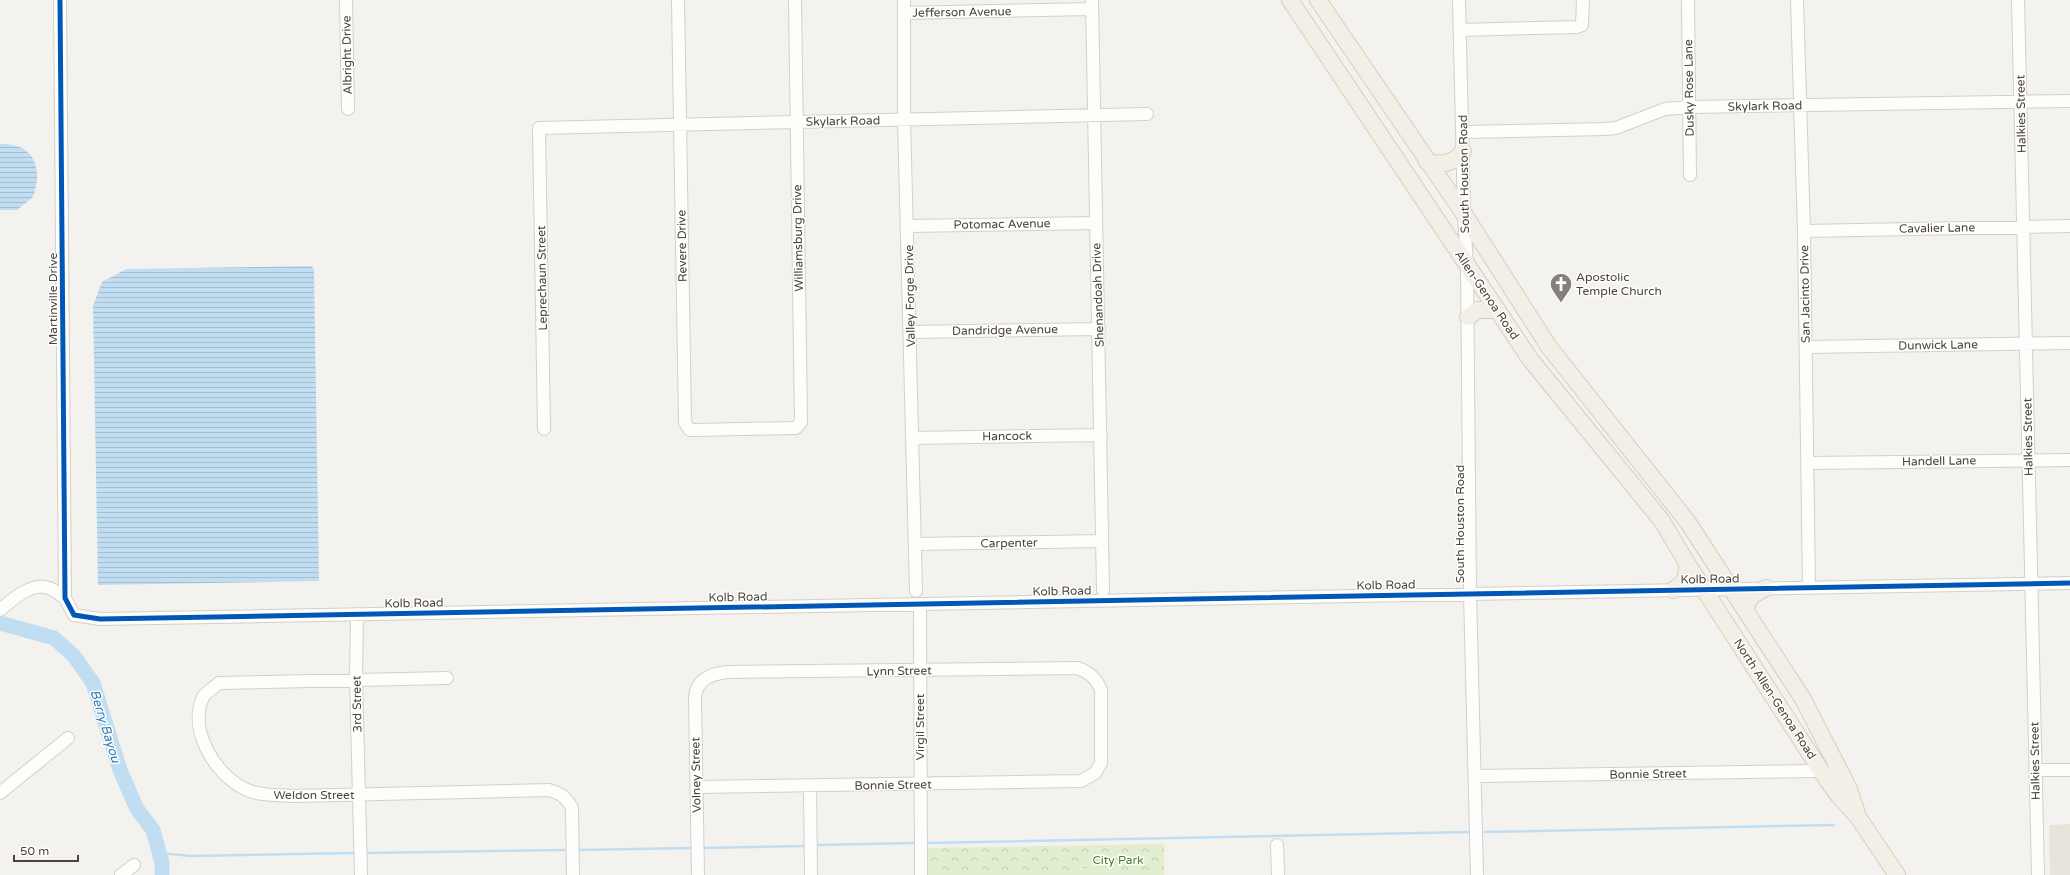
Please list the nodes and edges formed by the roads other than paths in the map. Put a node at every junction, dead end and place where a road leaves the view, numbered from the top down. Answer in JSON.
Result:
{"nodes":[{"id":1,"x":60,"y":0,"type":"edge"},
{"id":2,"x":346,"y":0,"type":"edge"},
{"id":3,"x":678,"y":0,"type":"edge"},
{"id":4,"x":795,"y":0,"type":"edge"},
{"id":5,"x":904,"y":0,"type":"edge"},
{"id":6,"x":1290,"y":0,"type":"edge"},
{"id":7,"x":1318,"y":0,"type":"edge"},
{"id":8,"x":1459,"y":0,"type":"edge"},
{"id":9,"x":1583,"y":0,"type":"edge"},
{"id":10,"x":1688,"y":0,"type":"edge"},
{"id":11,"x":1797,"y":0,"type":"edge"},
{"id":12,"x":2018,"y":0,"type":"edge"},
{"id":13,"x":1092,"y":5,"type":"edge"},
{"id":14,"x":904,"y":13,"type":"junction"},
{"id":15,"x":1460,"y":30,"type":"junction"},
{"id":16,"x":1384,"y":99,"type":"junction"},
{"id":17,"x":2070,"y":101,"type":"edge"},
{"id":18,"x":2020,"y":102,"type":"junction"},
{"id":19,"x":1800,"y":106,"type":"junction"},
{"id":20,"x":1689,"y":107,"type":"junction"},
{"id":21,"x":348,"y":109,"type":"dead end"},
{"id":22,"x":1364,"y":111,"type":"junction"},
{"id":23,"x":1147,"y":114,"type":"dead end"},
{"id":24,"x":1093,"y":115,"type":"junction"},
{"id":25,"x":904,"y":119,"type":"junction"},
{"id":26,"x":796,"y":122,"type":"junction"},
{"id":27,"x":679,"y":124,"type":"junction"},
{"id":28,"x":539,"y":128,"type":"joint"},
{"id":29,"x":1463,"y":132,"type":"junction"},
{"id":30,"x":1463,"y":151,"type":"junction"},
{"id":31,"x":1427,"y":162,"type":"junction"},
{"id":32,"x":1690,"y":175,"type":"dead end"},
{"id":33,"x":1416,"y":187,"type":"junction"},
{"id":34,"x":1464,"y":214,"type":"junction"},
{"id":35,"x":1096,"y":223,"type":"junction"},
{"id":36,"x":908,"y":226,"type":"junction"},
{"id":37,"x":2023,"y":226,"type":"junction"},
{"id":38,"x":2070,"y":226,"type":"edge"},
{"id":39,"x":1804,"y":231,"type":"junction"},
{"id":40,"x":1467,"y":266,"type":"junction"},
{"id":41,"x":1510,"y":288,"type":"junction"},
{"id":42,"x":1497,"y":310,"type":"junction"},
{"id":43,"x":1468,"y":317,"type":"junction"},
{"id":44,"x":1099,"y":329,"type":"junction"},
{"id":45,"x":910,"y":332,"type":"junction"},
{"id":46,"x":2070,"y":343,"type":"edge"},
{"id":47,"x":2026,"y":344,"type":"junction"},
{"id":48,"x":1549,"y":347,"type":"junction"},
{"id":49,"x":1806,"y":347,"type":"junction"},
{"id":50,"x":1530,"y":359,"type":"junction"},
{"id":51,"x":544,"y":429,"type":"dead end"},
{"id":52,"x":750,"y":429,"type":"joint"},
{"id":53,"x":1101,"y":435,"type":"junction"},
{"id":54,"x":913,"y":438,"type":"junction"},
{"id":55,"x":1636,"y":456,"type":"junction"},
{"id":56,"x":2029,"y":460,"type":"junction"},
{"id":57,"x":2070,"y":460,"type":"edge"},
{"id":58,"x":1808,"y":463,"type":"junction"},
{"id":59,"x":1620,"y":470,"type":"junction"},
{"id":60,"x":1102,"y":542,"type":"junction"},
{"id":61,"x":915,"y":544,"type":"junction"},
{"id":62,"x":1687,"y":563,"type":"junction"},
{"id":63,"x":1727,"y":583,"type":"junction"},
{"id":64,"x":2031,"y":583,"type":"junction"},
{"id":65,"x":2070,"y":583,"type":"edge"},
{"id":66,"x":1701,"y":584,"type":"junction"},
{"id":67,"x":1766,"y":588,"type":"junction"},
{"id":68,"x":1809,"y":588,"type":"junction"},
{"id":69,"x":1103,"y":590,"type":"dead end"},
{"id":70,"x":1673,"y":590,"type":"junction"},
{"id":71,"x":916,"y":591,"type":"dead end"},
{"id":72,"x":1470,"y":593,"type":"junction"},
{"id":73,"x":65,"y":598,"type":"junction"},
{"id":74,"x":920,"y":604,"type":"junction"},
{"id":75,"x":0,"y":610,"type":"edge"},
{"id":76,"x":1746,"y":611,"type":"junction"},
{"id":77,"x":357,"y":614,"type":"junction"},
{"id":78,"x":920,"y":670,"type":"junction"},
{"id":79,"x":448,"y":678,"type":"dead end"},
{"id":80,"x":705,"y":678,"type":"joint"},
{"id":81,"x":356,"y":679,"type":"junction"},
{"id":82,"x":68,"y":738,"type":"dead end"},
{"id":83,"x":2036,"y":770,"type":"junction"},
{"id":84,"x":2070,"y":770,"type":"edge"},
{"id":85,"x":1821,"y":771,"type":"junction"},
{"id":86,"x":1476,"y":776,"type":"junction"},
{"id":87,"x":1089,"y":777,"type":"joint"},
{"id":88,"x":920,"y":785,"type":"junction"},
{"id":89,"x":810,"y":786,"type":"junction"},
{"id":90,"x":696,"y":787,"type":"junction"},
{"id":91,"x":0,"y":793,"type":"edge"},
{"id":92,"x":358,"y":795,"type":"junction"},
{"id":93,"x":1858,"y":817,"type":"junction"},
{"id":94,"x":1277,"y":845,"type":"dead end"},
{"id":95,"x":134,"y":865,"type":"dead end"},
{"id":96,"x":121,"y":875,"type":"edge"},
{"id":97,"x":361,"y":875,"type":"edge"},
{"id":98,"x":573,"y":875,"type":"edge"},
{"id":99,"x":698,"y":875,"type":"edge"},
{"id":100,"x":812,"y":875,"type":"edge"},
{"id":101,"x":921,"y":875,"type":"edge"},
{"id":102,"x":1278,"y":875,"type":"edge"},
{"id":103,"x":1477,"y":875,"type":"edge"},
{"id":104,"x":1897,"y":875,"type":"edge"},
{"id":105,"x":2038,"y":875,"type":"edge"}],
"edges":[{"from":1,"to":73,"type":"street","name":"Martinville Drive"},
{"from":2,"to":21,"type":"street","name":"Albright Drive"},
{"from":3,"to":27,"type":"street","name":"Revere Drive"},
{"from":4,"to":26,"type":"street","name":"Williamsburg Drive"},
{"from":5,"to":14,"type":"street","name":"Valley Forge Drive"},
{"from":6,"to":22,"type":"main road","name":"Allen-Genoa Road"},
{"from":7,"to":16,"type":"main road","name":"Allen-Genoa Road"},
{"from":8,"to":15,"type":"street","name":"South Houston Road"},
{"from":9,"to":15,"type":"street"},
{"from":10,"to":20,"type":"street","name":"Dusky Rose Lane"},
{"from":11,"to":19,"type":"street","name":"San Jacinto Drive"},
{"from":12,"to":18,"type":"street","name":"Halkies Street"},
{"from":13,"to":14,"type":"street","name":"Jefferson Avenue"},
{"from":13,"to":24,"type":"street","name":"Shenandoah Drive"},
{"from":14,"to":25,"type":"street","name":"Valley Forge Drive"},
{"from":15,"to":29,"type":"street","name":"South Houston Road"},
{"from":16,"to":22,"type":"main road"},
{"from":16,"to":31,"type":"main road","name":"Allen-Genoa Road"},
{"from":17,"to":18,"type":"street","name":"Skylark Road"},
{"from":18,"to":19,"type":"street","name":"Skylark Road"},
{"from":18,"to":37,"type":"street","name":"Halkies Street"},
{"from":19,"to":20,"type":"street","name":"Skylark Road"},
{"from":19,"to":39,"type":"street","name":"San Jacinto Drive"},
{"from":20,"to":29,"type":"street","name":"Skylark Road"},
{"from":20,"to":32,"type":"street","name":"Dusky Rose Lane"},
{"from":22,"to":33,"type":"main road","name":"Allen-Genoa Road"},
{"from":23,"to":24,"type":"street","name":"Skylark Road"},
{"from":24,"to":25,"type":"street","name":"Skylark Road"},
{"from":24,"to":35,"type":"street","name":"Shenandoah Drive"},
{"from":25,"to":26,"type":"street","name":"Skylark Road"},
{"from":25,"to":36,"type":"street","name":"Valley Forge Drive"},
{"from":26,"to":27,"type":"street","name":"Skylark Road"},
{"from":26,"to":52,"type":"street","name":"Williamsburg Drive"},
{"from":27,"to":28,"type":"street","name":"Skylark Road"},
{"from":27,"to":52,"type":"street","name":"Revere Drive"},
{"from":28,"to":51,"type":"street","name":"Leprechaun Street"},
{"from":29,"to":30,"type":"street","name":"South Houston Road"},
{"from":30,"to":31,"type":"main road"},
{"from":30,"to":34,"type":"street","name":"South Houston Road"},
{"from":31,"to":34,"type":"main road","name":"Allen-Genoa Road"},
{"from":33,"to":34,"type":"main road"},
{"from":33,"to":40,"type":"main road","name":"Allen-Genoa Road"},
{"from":34,"to":40,"type":"street","name":"South Houston Road"},
{"from":34,"to":41,"type":"main road","name":"Allen-Genoa Road"},
{"from":35,"to":36,"type":"street","name":"Potomac Avenue"},
{"from":35,"to":44,"type":"street","name":"Shenandoah Drive"},
{"from":36,"to":45,"type":"street","name":"Valley Forge Drive"},
{"from":37,"to":38,"type":"street","name":"Cavalier Lane"},
{"from":37,"to":39,"type":"street","name":"Cavalier Lane"},
{"from":37,"to":47,"type":"street","name":"Halkies Street"},
{"from":39,"to":49,"type":"street","name":"San Jacinto Drive"},
{"from":40,"to":41,"type":"main road"},
{"from":40,"to":42,"type":"main road","name":"Allen-Genoa Road"},
{"from":40,"to":43,"type":"street","name":"South Houston Road"},
{"from":41,"to":48,"type":"main road","name":"Allen-Genoa Road"},
{"from":42,"to":43,"type":"main road"},
{"from":42,"to":50,"type":"main road","name":"Allen-Genoa Road"},
{"from":43,"to":72,"type":"street","name":"South Houston Road"},
{"from":44,"to":45,"type":"street","name":"Dandridge Avenue"},
{"from":44,"to":53,"type":"street","name":"Shenandoah Drive"},
{"from":45,"to":54,"type":"street","name":"Valley Forge Drive"},
{"from":46,"to":47,"type":"street","name":"Dunwick Lane"},
{"from":47,"to":49,"type":"street","name":"Dunwick Lane"},
{"from":47,"to":56,"type":"street","name":"Halkies Street"},
{"from":48,"to":50,"type":"main road"},
{"from":48,"to":55,"type":"main road","name":"Allen-Genoa Road"},
{"from":49,"to":58,"type":"street","name":"San Jacinto Drive"},
{"from":50,"to":59,"type":"main road","name":"Allen-Genoa Road"},
{"from":53,"to":54,"type":"street","name":"Hancock"},
{"from":53,"to":60,"type":"street","name":"Shenandoah Drive"},
{"from":54,"to":61,"type":"street","name":"Valley Forge Drive"},
{"from":55,"to":59,"type":"main road"},
{"from":55,"to":63,"type":"main road","name":"Allen-Genoa Road"},
{"from":56,"to":57,"type":"street","name":"Handell Lane"},
{"from":56,"to":58,"type":"street","name":"Handell Lane"},
{"from":56,"to":64,"type":"street","name":"Halkies Street"},
{"from":58,"to":68,"type":"street","name":"San Jacinto Drive"},
{"from":59,"to":62,"type":"main road","name":"Allen-Genoa Road"},
{"from":60,"to":61,"type":"street","name":"Carpenter"},
{"from":60,"to":69,"type":"street","name":"Shenandoah Drive"},
{"from":61,"to":71,"type":"street","name":"Valley Forge Drive"},
{"from":62,"to":66,"type":"main road","name":"Allen-Genoa Road"},
{"from":62,"to":70,"type":"main road"},
{"from":63,"to":66,"type":"street","name":"Kolb Road"},
{"from":63,"to":67,"type":"street","name":"Kolb Road"},
{"from":63,"to":76,"type":"main road","name":"North Allen-Genoa Road"},
{"from":64,"to":65,"type":"street","name":"Kolb Road"},
{"from":64,"to":68,"type":"street","name":"Kolb Road"},
{"from":64,"to":83,"type":"street","name":"Halkies Street"},
{"from":66,"to":70,"type":"street","name":"Kolb Road"},
{"from":66,"to":85,"type":"main road","name":"North Allen-Genoa Road"},
{"from":67,"to":68,"type":"street","name":"Kolb Road"},
{"from":67,"to":76,"type":"main road"},
{"from":70,"to":72,"type":"street","name":"Kolb Road"},
{"from":72,"to":74,"type":"street","name":"Kolb Road"},
{"from":72,"to":86,"type":"street","name":"South Houston Road"},
{"from":73,"to":75,"type":"street"},
{"from":73,"to":77,"type":"street","name":"Kolb Road"},
{"from":74,"to":77,"type":"street","name":"Kolb Road"},
{"from":74,"to":78,"type":"street","name":"Virgil Street"},
{"from":76,"to":93,"type":"main road","name":"North Allen-Genoa Road"},
{"from":77,"to":81,"type":"street","name":"3rd Street"},
{"from":78,"to":80,"type":"street","name":"Lynn Street"},
{"from":78,"to":87,"type":"street","name":"Lynn Street"},
{"from":78,"to":88,"type":"street","name":"Virgil Street"},
{"from":79,"to":81,"type":"street","name":"Weldon Street"},
{"from":80,"to":90,"type":"street","name":"Volney Street"},
{"from":81,"to":92,"type":"street","name":"3rd Street"},
{"from":81,"to":92,"type":"street","name":"Weldon Street"},
{"from":82,"to":91,"type":"street"},
{"from":83,"to":84,"type":"street"},
{"from":83,"to":105,"type":"street","name":"Halkies Street"},
{"from":85,"to":86,"type":"street","name":"Bonnie Street"},
{"from":85,"to":93,"type":"main road","name":"North Allen-Genoa Road"},
{"from":86,"to":103,"type":"street","name":"South Houston Road"},
{"from":87,"to":88,"type":"street","name":"Bonnie Street"},
{"from":88,"to":89,"type":"street","name":"Bonnie Street"},
{"from":88,"to":101,"type":"street","name":"Virgil Street"},
{"from":89,"to":90,"type":"street","name":"Bonnie Street"},
{"from":89,"to":100,"type":"street"},
{"from":90,"to":99,"type":"street","name":"Volney Street"},
{"from":92,"to":97,"type":"street","name":"3rd Street"},
{"from":92,"to":98,"type":"street","name":"Weldon Street"},
{"from":93,"to":104,"type":"main road","name":"North Allen-Genoa Road"},
{"from":94,"to":102,"type":"street"},
{"from":95,"to":96,"type":"street"}]}
